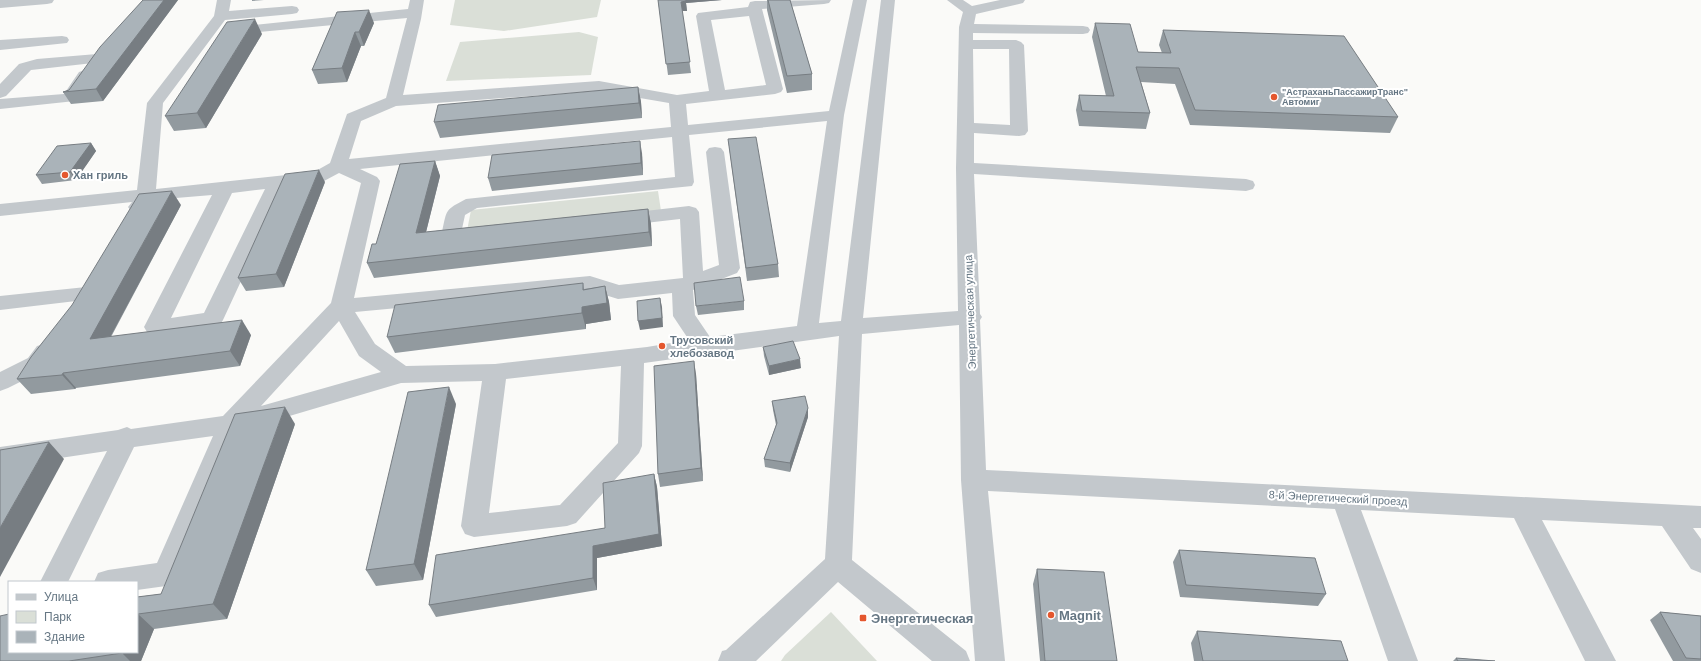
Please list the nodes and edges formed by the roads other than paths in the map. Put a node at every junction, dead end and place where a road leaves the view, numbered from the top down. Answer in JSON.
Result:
{"nodes":[{"id":1,"x":47,"y":0,"type":"edge"},
{"id":2,"x":824,"y":0,"type":"edge"},
{"id":3,"x":860,"y":0,"type":"edge"},
{"id":4,"x":888,"y":0,"type":"edge"},
{"id":5,"x":1018,"y":0,"type":"edge"},
{"id":6,"x":0,"y":4,"type":"edge"},
{"id":7,"x":416,"y":4,"type":"edge"},
{"id":8,"x":354,"y":5,"type":"dead end"},
{"id":9,"x":751,"y":6,"type":"edge"},
{"id":10,"x":222,"y":8,"type":"edge"},
{"id":11,"x":307,"y":9,"type":"dead end"},
{"id":12,"x":964,"y":21,"type":"edge"},
{"id":13,"x":1083,"y":30,"type":"dead end"},
{"id":14,"x":208,"y":33,"type":"junction"},
{"id":15,"x":62,"y":40,"type":"dead end"},
{"id":16,"x":0,"y":46,"type":"edge"},
{"id":17,"x":0,"y":93,"type":"edge"},
{"id":18,"x":718,"y":94,"type":"junction"},
{"id":19,"x":677,"y":100,"type":"junction"},
{"id":20,"x":393,"y":101,"type":"junction"},
{"id":21,"x":0,"y":104,"type":"edge"},
{"id":22,"x":836,"y":115,"type":"junction"},
{"id":23,"x":965,"y":127,"type":"junction"},
{"id":24,"x":680,"y":131,"type":"junction"},
{"id":25,"x":715,"y":152,"type":"dead end"},
{"id":26,"x":338,"y":166,"type":"junction"},
{"id":27,"x":965,"y":168,"type":"junction"},
{"id":28,"x":278,"y":182,"type":"junction"},
{"id":29,"x":685,"y":182,"type":"junction"},
{"id":30,"x":1246,"y":184,"type":"dead end"},
{"id":31,"x":225,"y":188,"type":"junction"},
{"id":32,"x":146,"y":195,"type":"junction"},
{"id":33,"x":0,"y":210,"type":"edge"},
{"id":34,"x":688,"y":212,"type":"junction"},
{"id":35,"x":130,"y":221,"type":"edge"},
{"id":36,"x":604,"y":221,"type":"edge"},
{"id":37,"x":496,"y":233,"type":"edge"},
{"id":38,"x":688,"y":284,"type":"junction"},
{"id":39,"x":0,"y":303,"type":"edge"},
{"id":40,"x":341,"y":306,"type":"junction"},
{"id":41,"x":74,"y":314,"type":"edge"},
{"id":42,"x":971,"y":317,"type":"junction"},
{"id":43,"x":850,"y":327,"type":"junction"},
{"id":44,"x":807,"y":332,"type":"junction"},
{"id":45,"x":55,"y":339,"type":"edge"},
{"id":46,"x":704,"y":346,"type":"junction"},
{"id":47,"x":633,"y":357,"type":"junction"},
{"id":48,"x":495,"y":372,"type":"junction"},
{"id":49,"x":401,"y":375,"type":"junction"},
{"id":50,"x":0,"y":382,"type":"edge"},
{"id":51,"x":230,"y":424,"type":"junction"},
{"id":52,"x":127,"y":437,"type":"junction"},
{"id":53,"x":0,"y":457,"type":"edge"},
{"id":54,"x":974,"y":480,"type":"junction"},
{"id":55,"x":1344,"y":499,"type":"junction"},
{"id":56,"x":1522,"y":508,"type":"junction"},
{"id":57,"x":1670,"y":516,"type":"junction"},
{"id":58,"x":1701,"y":517,"type":"edge"},
{"id":59,"x":1701,"y":561,"type":"edge"},
{"id":60,"x":838,"y":564,"type":"junction"},
{"id":61,"x":55,"y":581,"type":"edge"},
{"id":62,"x":115,"y":581,"type":"edge"},
{"id":63,"x":735,"y":661,"type":"edge"},
{"id":64,"x":955,"y":661,"type":"edge"},
{"id":65,"x":990,"y":661,"type":"edge"},
{"id":66,"x":1403,"y":661,"type":"edge"},
{"id":67,"x":1601,"y":661,"type":"edge"}],
"edges":[{"from":1,"to":6,"type":"street"},
{"from":2,"to":9,"type":"street"},
{"from":3,"to":22,"type":"street"},
{"from":4,"to":43,"type":"street"},
{"from":5,"to":12,"type":"street"},
{"from":7,"to":8,"type":"street"},
{"from":7,"to":14,"type":"street"},
{"from":7,"to":20,"type":"street"},
{"from":9,"to":18,"type":"street"},
{"from":9,"to":18,"type":"street"},
{"from":10,"to":11,"type":"street"},
{"from":10,"to":14,"type":"street"},
{"from":12,"to":13,"type":"street"},
{"from":12,"to":23,"type":"street","name":"Энергетическая улица"},
{"from":12,"to":23,"type":"street"},
{"from":14,"to":32,"type":"street"},
{"from":15,"to":16,"type":"street"},
{"from":17,"to":21,"type":"street"},
{"from":18,"to":19,"type":"street"},
{"from":19,"to":20,"type":"street"},
{"from":19,"to":24,"type":"street"},
{"from":20,"to":26,"type":"street"},
{"from":22,"to":24,"type":"street"},
{"from":22,"to":44,"type":"street"},
{"from":23,"to":27,"type":"street","name":"Энергетическая улица"},
{"from":24,"to":26,"type":"street"},
{"from":24,"to":29,"type":"street"},
{"from":25,"to":38,"type":"street"},
{"from":26,"to":28,"type":"street"},
{"from":26,"to":40,"type":"street"},
{"from":27,"to":30,"type":"street"},
{"from":27,"to":42,"type":"street","name":"Энергетическая улица"},
{"from":28,"to":31,"type":"street"},
{"from":28,"to":31,"type":"street"},
{"from":29,"to":34,"type":"street"},
{"from":29,"to":37,"type":"street"},
{"from":31,"to":32,"type":"street"},
{"from":32,"to":33,"type":"street"},
{"from":32,"to":35,"type":"street"},
{"from":34,"to":36,"type":"street"},
{"from":34,"to":38,"type":"street"},
{"from":38,"to":40,"type":"street"},
{"from":38,"to":46,"type":"street"},
{"from":39,"to":41,"type":"street"},
{"from":40,"to":49,"type":"street"},
{"from":40,"to":51,"type":"street"},
{"from":42,"to":43,"type":"street"},
{"from":42,"to":54,"type":"street","name":"Энергетическая улица"},
{"from":43,"to":44,"type":"street"},
{"from":43,"to":60,"type":"street"},
{"from":44,"to":46,"type":"street"},
{"from":45,"to":50,"type":"street"},
{"from":46,"to":47,"type":"street"},
{"from":47,"to":48,"type":"street"},
{"from":47,"to":48,"type":"street"},
{"from":48,"to":49,"type":"street"},
{"from":49,"to":51,"type":"street"},
{"from":51,"to":52,"type":"street"},
{"from":51,"to":62,"type":"street"},
{"from":52,"to":53,"type":"street"},
{"from":52,"to":61,"type":"street"},
{"from":54,"to":55,"type":"street","name":"8-й Энергетический проезд"},
{"from":54,"to":65,"type":"street","name":"Энергетическая улица"},
{"from":55,"to":56,"type":"street","name":"8-й Энергетический проезд"},
{"from":55,"to":66,"type":"street"},
{"from":56,"to":57,"type":"street","name":"8-й Энергетический проезд"},
{"from":56,"to":67,"type":"street"},
{"from":57,"to":58,"type":"street","name":"8-й Энергетический проезд"},
{"from":57,"to":59,"type":"street"},
{"from":60,"to":63,"type":"street"},
{"from":60,"to":64,"type":"street"}]}
